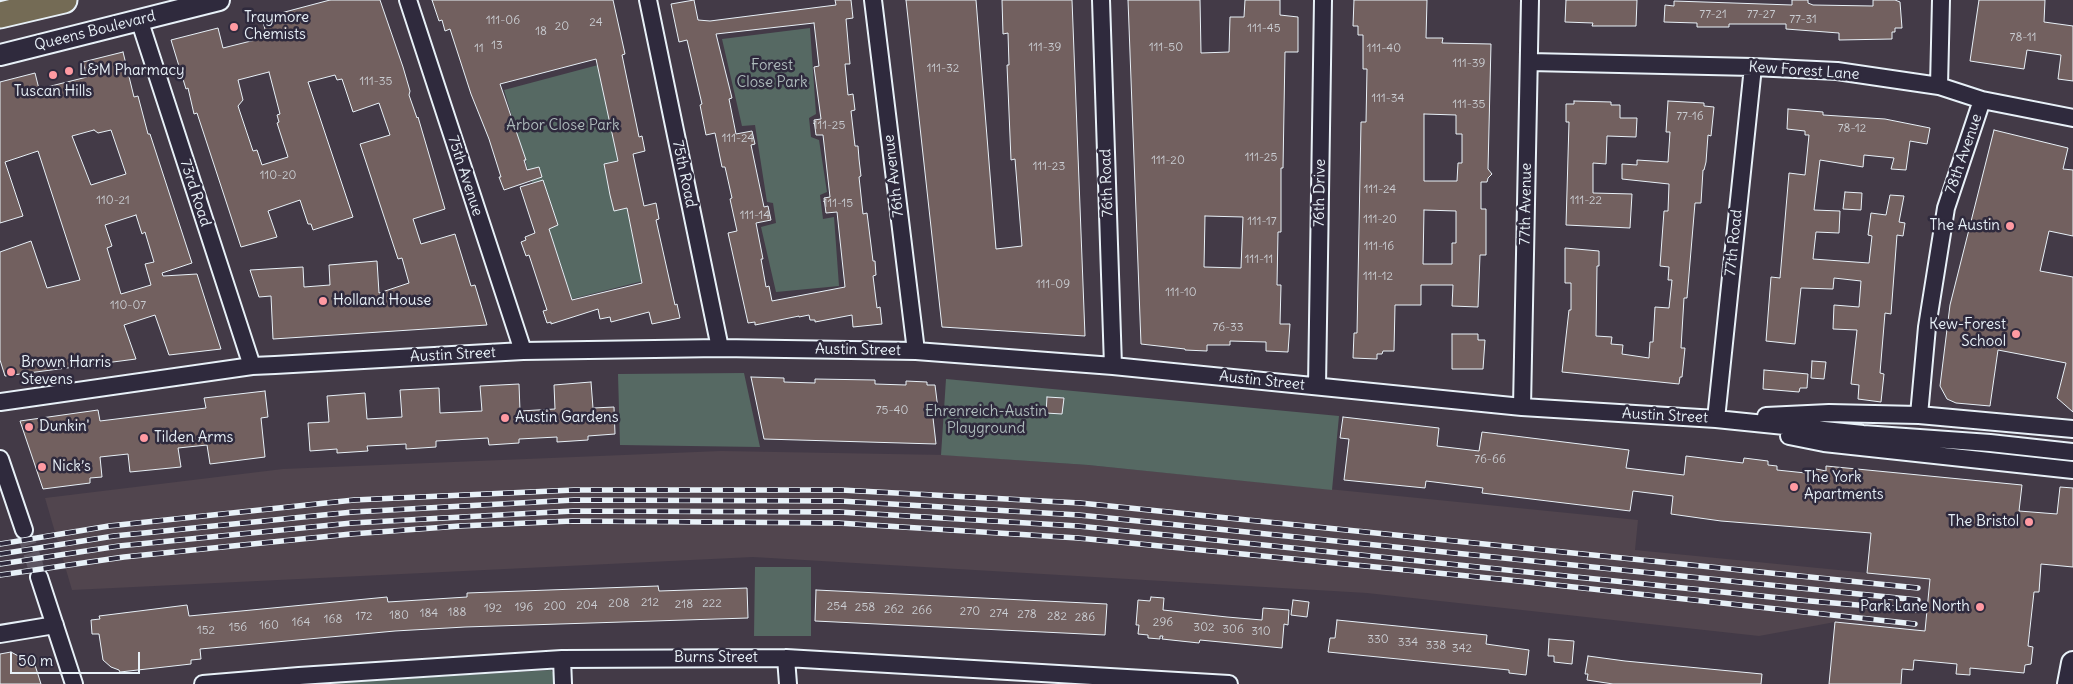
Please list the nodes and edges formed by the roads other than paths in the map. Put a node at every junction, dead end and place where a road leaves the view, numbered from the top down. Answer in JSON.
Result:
{"nodes":[{"id":1,"x":64,"y":0,"type":"edge"},
{"id":2,"x":219,"y":0,"type":"edge"},
{"id":3,"x":408,"y":0,"type":"edge"},
{"id":4,"x":648,"y":0,"type":"edge"},
{"id":5,"x":873,"y":0,"type":"edge"},
{"id":6,"x":1100,"y":0,"type":"edge"},
{"id":7,"x":1323,"y":0,"type":"edge"},
{"id":8,"x":1530,"y":0,"type":"edge"},
{"id":9,"x":1941,"y":0,"type":"edge"},
{"id":10,"x":0,"y":15,"type":"edge"},
{"id":11,"x":139,"y":20,"type":"junction"},
{"id":12,"x":0,"y":55,"type":"edge"},
{"id":13,"x":1530,"y":62,"type":"junction"},
{"id":14,"x":1752,"y":67,"type":"junction"},
{"id":15,"x":1939,"y":86,"type":"junction"},
{"id":16,"x":1982,"y":100,"type":"junction"},
{"id":17,"x":2073,"y":118,"type":"edge"},
{"id":18,"x":720,"y":348,"type":"junction"},
{"id":19,"x":522,"y":351,"type":"junction"},
{"id":20,"x":916,"y":351,"type":"junction"},
{"id":21,"x":252,"y":366,"type":"junction"},
{"id":22,"x":1113,"y":366,"type":"junction"},
{"id":23,"x":1317,"y":386,"type":"junction"},
{"id":24,"x":0,"y":402,"type":"edge"},
{"id":25,"x":1522,"y":407,"type":"junction"},
{"id":26,"x":1919,"y":415,"type":"junction"},
{"id":27,"x":1716,"y":419,"type":"junction"},
{"id":28,"x":2073,"y":429,"type":"edge"},
{"id":29,"x":2072,"y":452,"type":"dead end"},
{"id":30,"x":0,"y":458,"type":"edge"},
{"id":31,"x":2073,"y":470,"type":"edge"},
{"id":32,"x":24,"y":530,"type":"tunnel mouth"},
{"id":33,"x":39,"y":578,"type":"tunnel mouth"},
{"id":34,"x":55,"y":625,"type":"junction"},
{"id":35,"x":0,"y":634,"type":"edge"},
{"id":36,"x":786,"y":658,"type":"junction"},
{"id":37,"x":562,"y":659,"type":"junction"},
{"id":38,"x":2073,"y":663,"type":"edge"},
{"id":39,"x":299,"y":680,"type":"edge"},
{"id":40,"x":1208,"y":683,"type":"edge"},
{"id":41,"x":74,"y":684,"type":"edge"},
{"id":42,"x":203,"y":684,"type":"edge"},
{"id":43,"x":563,"y":684,"type":"edge"},
{"id":44,"x":788,"y":684,"type":"edge"},
{"id":45,"x":1229,"y":684,"type":"edge"},
{"id":46,"x":2069,"y":684,"type":"edge"}],
"edges":[{"from":1,"to":10,"type":"main road"},
{"from":2,"to":11,"type":"street","name":"Queens Boulevard"},
{"from":3,"to":19,"type":"street","name":"75th Avenue"},
{"from":4,"to":18,"type":"street","name":"75th Road"},
{"from":5,"to":20,"type":"street","name":"76th Avenue"},
{"from":6,"to":22,"type":"street","name":"76th Road"},
{"from":7,"to":23,"type":"street","name":"76th Drive"},
{"from":8,"to":13,"type":"street","name":"77th Avenue"},
{"from":9,"to":15,"type":"street"},
{"from":11,"to":12,"type":"street","name":"Queens Boulevard"},
{"from":11,"to":21,"type":"street","name":"73rd Road"},
{"from":13,"to":14,"type":"street","name":"Kew Forest Lane"},
{"from":13,"to":25,"type":"street","name":"77th Avenue"},
{"from":14,"to":15,"type":"street","name":"Kew Forest Lane"},
{"from":14,"to":27,"type":"street","name":"77th Road"},
{"from":15,"to":16,"type":"street","name":"Kew Forest Lane"},
{"from":16,"to":17,"type":"street","name":"Kew Forest Lane"},
{"from":16,"to":26,"type":"street","name":"78th Avenue"},
{"from":18,"to":19,"type":"street","name":"Austin Street"},
{"from":18,"to":20,"type":"street","name":"Austin Street"},
{"from":19,"to":21,"type":"street","name":"Austin Street"},
{"from":20,"to":22,"type":"street","name":"Austin Street"},
{"from":21,"to":24,"type":"street","name":"Austin Street"},
{"from":22,"to":23,"type":"street","name":"Austin Street"},
{"from":23,"to":25,"type":"street","name":"Austin Street"},
{"from":25,"to":27,"type":"street","name":"Austin Street"},
{"from":26,"to":27,"type":"street","name":"Austin Street"},
{"from":26,"to":28,"type":"street","name":"Austin Street"},
{"from":27,"to":29,"type":"street","name":"Austin Street"},
{"from":27,"to":31,"type":"street","name":"Austin Street"},
{"from":30,"to":32,"type":"street"},
{"from":33,"to":34,"type":"street"},
{"from":34,"to":35,"type":"street"},
{"from":34,"to":41,"type":"street"},
{"from":36,"to":37,"type":"street","name":"Burns Street"},
{"from":36,"to":40,"type":"street","name":"Burns Street"},
{"from":36,"to":44,"type":"street"},
{"from":37,"to":39,"type":"street","name":"Burns Street"},
{"from":37,"to":43,"type":"street"},
{"from":38,"to":46,"type":"main road"},
{"from":39,"to":42,"type":"street","name":"Burns Street"},
{"from":40,"to":45,"type":"street","name":"Burns Street"}]}
